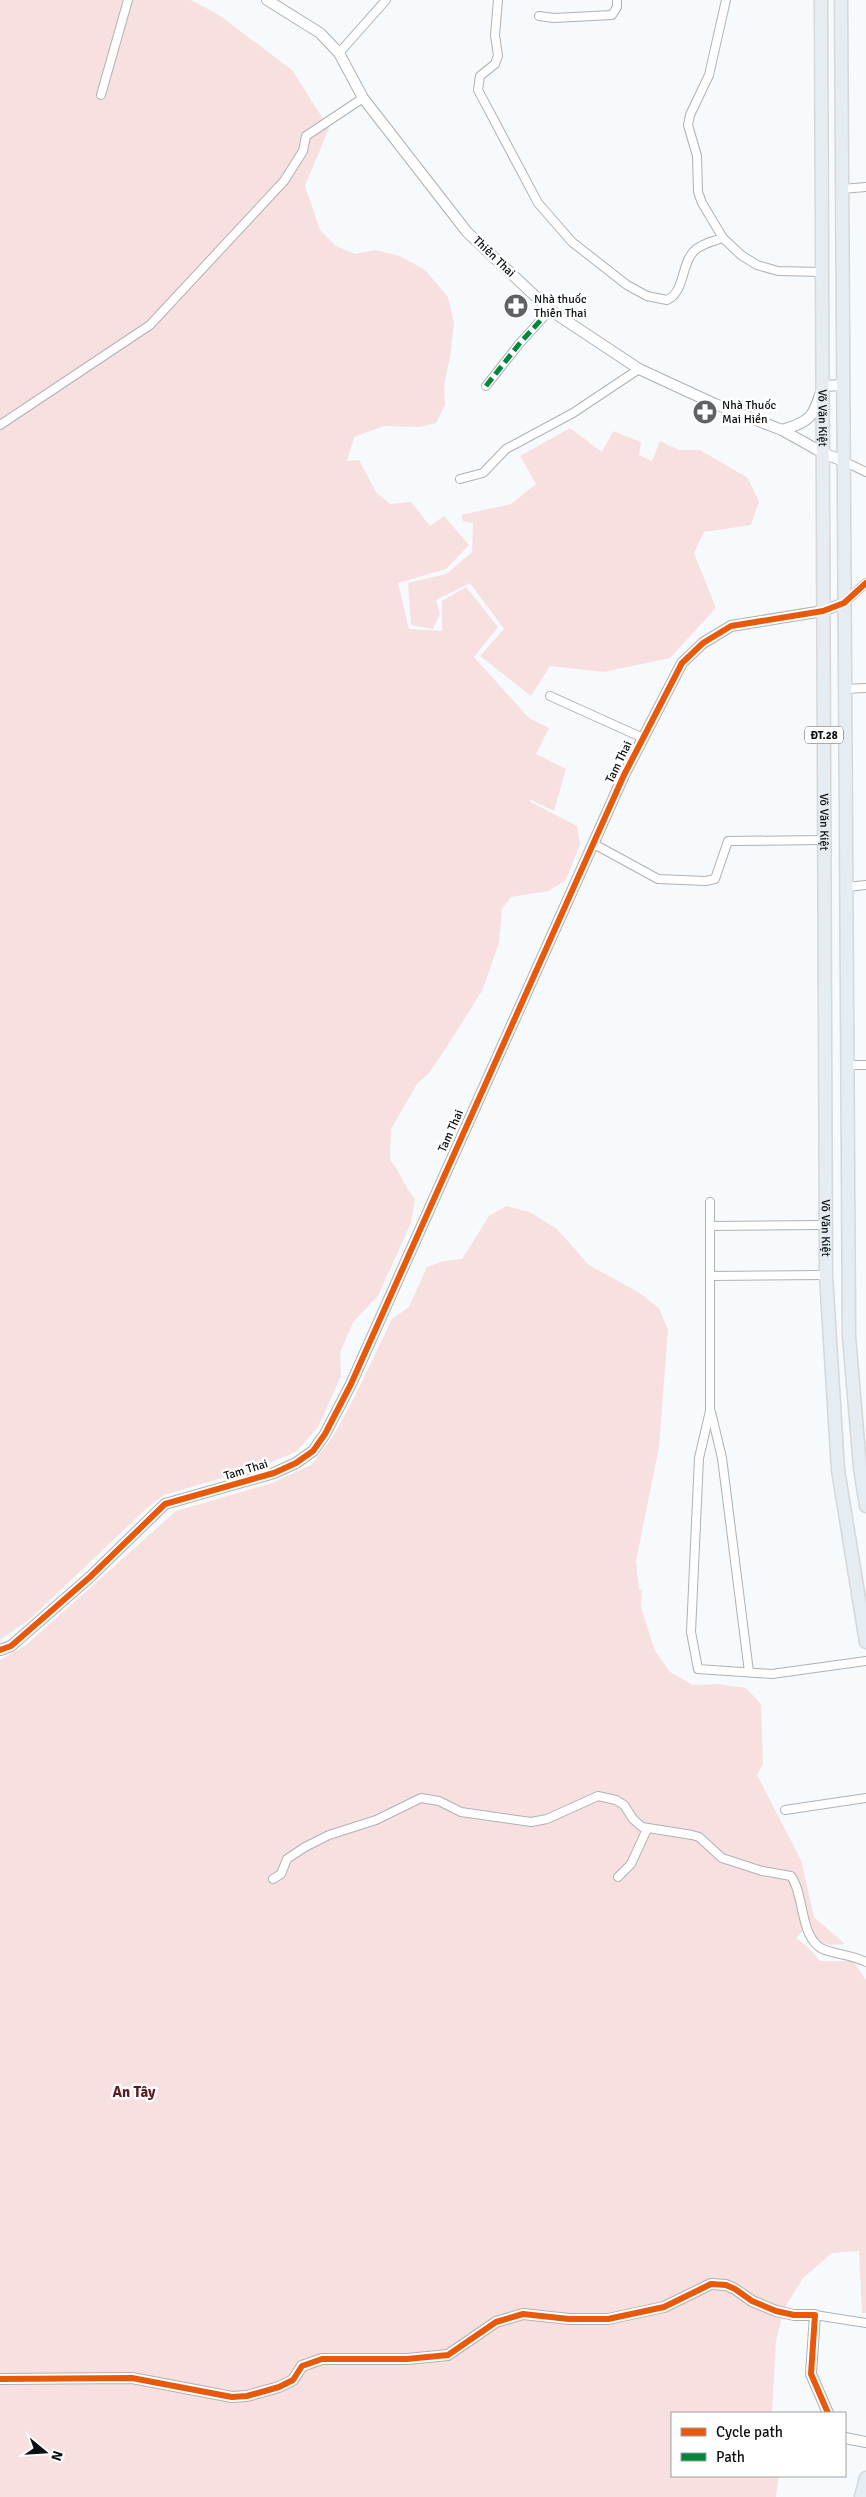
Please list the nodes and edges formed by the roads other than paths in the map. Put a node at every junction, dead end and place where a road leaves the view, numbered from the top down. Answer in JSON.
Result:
{"nodes":[{"id":1,"x":128,"y":0,"type":"edge"},
{"id":2,"x":267,"y":0,"type":"edge"},
{"id":3,"x":386,"y":0,"type":"edge"},
{"id":4,"x":498,"y":0,"type":"edge"},
{"id":5,"x":617,"y":0,"type":"edge"},
{"id":6,"x":726,"y":0,"type":"edge"},
{"id":7,"x":821,"y":0,"type":"edge"},
{"id":8,"x":841,"y":0,"type":"edge"},
{"id":9,"x":539,"y":16,"type":"dead end"},
{"id":10,"x":339,"y":53,"type":"junction"},
{"id":11,"x":101,"y":95,"type":"dead end"},
{"id":12,"x":363,"y":98,"type":"junction"},
{"id":13,"x":866,"y":187,"type":"edge"},
{"id":14,"x":842,"y":189,"type":"junction"},
{"id":15,"x":723,"y":238,"type":"junction"},
{"id":16,"x":822,"y":272,"type":"junction"},
{"id":17,"x":550,"y":310,"type":"junction"},
{"id":18,"x":639,"y":369,"type":"junction"},
{"id":19,"x":843,"y":384,"type":"junction"},
{"id":20,"x":486,"y":386,"type":"dead end"},
{"id":21,"x":822,"y":386,"type":"junction"},
{"id":22,"x":0,"y":425,"type":"edge"},
{"id":23,"x":782,"y":430,"type":"junction"},
{"id":24,"x":823,"y":454,"type":"junction"},
{"id":25,"x":843,"y":461,"type":"junction"},
{"id":26,"x":866,"y":472,"type":"edge"},
{"id":27,"x":460,"y":479,"type":"dead end"},
{"id":28,"x":866,"y":583,"type":"edge"},
{"id":29,"x":844,"y":603,"type":"junction"},
{"id":30,"x":823,"y":610,"type":"junction"},
{"id":31,"x":866,"y":688,"type":"edge"},
{"id":32,"x":844,"y":689,"type":"junction"},
{"id":33,"x":550,"y":696,"type":"dead end"},
{"id":34,"x":643,"y":738,"type":"junction"},
{"id":35,"x":824,"y":840,"type":"junction"},
{"id":36,"x":594,"y":844,"type":"junction"},
{"id":37,"x":866,"y":885,"type":"edge"},
{"id":38,"x":846,"y":887,"type":"junction"},
{"id":39,"x":846,"y":1065,"type":"junction"},
{"id":40,"x":866,"y":1065,"type":"edge"},
{"id":41,"x":710,"y":1202,"type":"dead end"},
{"id":42,"x":825,"y":1225,"type":"junction"},
{"id":43,"x":710,"y":1226,"type":"junction"},
{"id":44,"x":826,"y":1275,"type":"junction"},
{"id":45,"x":710,"y":1276,"type":"junction"},
{"id":46,"x":710,"y":1411,"type":"junction"},
{"id":47,"x":860,"y":1467,"type":"junction"},
{"id":48,"x":838,"y":1470,"type":"junction"},
{"id":49,"x":866,"y":1506,"type":"edge"},
{"id":50,"x":866,"y":1642,"type":"edge"},
{"id":51,"x":0,"y":1650,"type":"edge"},
{"id":52,"x":866,"y":1661,"type":"edge"},
{"id":53,"x":749,"y":1672,"type":"junction"},
{"id":54,"x":866,"y":1798,"type":"edge"},
{"id":55,"x":785,"y":1810,"type":"dead end"},
{"id":56,"x":647,"y":1829,"type":"junction"},
{"id":57,"x":618,"y":1877,"type":"dead end"},
{"id":58,"x":273,"y":1879,"type":"dead end"},
{"id":59,"x":866,"y":1962,"type":"edge"},
{"id":60,"x":816,"y":2316,"type":"junction"},
{"id":61,"x":866,"y":2323,"type":"edge"},
{"id":62,"x":0,"y":2379,"type":"edge"},
{"id":63,"x":828,"y":2412,"type":"edge"},
{"id":64,"x":846,"y":2438,"type":"edge"},
{"id":65,"x":866,"y":2442,"type":"edge"},
{"id":66,"x":866,"y":2478,"type":"edge"},
{"id":67,"x":861,"y":2497,"type":"edge"}],
"edges":[{"from":1,"to":11,"type":"street"},
{"from":2,"to":10,"type":"street","name":"Thiên Thai"},
{"from":3,"to":10,"type":"street"},
{"from":4,"to":15,"type":"street"},
{"from":5,"to":9,"type":"street"},
{"from":6,"to":15,"type":"street"},
{"from":7,"to":16,"type":"main road","name":"Võ Văn Kiệt","number":"ĐT.28"},
{"from":8,"to":14,"type":"main road","name":"Võ Văn Kiệt","number":"ĐT.28"},
{"from":10,"to":12,"type":"street","name":"Thiên Thai"},
{"from":12,"to":17,"type":"street","name":"Thiên Thai"},
{"from":12,"to":22,"type":"street"},
{"from":13,"to":14,"type":"street"},
{"from":14,"to":19,"type":"main road","name":"Võ Văn Kiệt","number":"ĐT.28"},
{"from":15,"to":16,"type":"street"},
{"from":16,"to":21,"type":"main road","name":"Võ Văn Kiệt","number":"ĐT.28"},
{"from":17,"to":18,"type":"street","name":"Thiên Thai"},
{"from":17,"to":20,"type":"street"},
{"from":18,"to":23,"type":"street","name":"Thiên Thai"},
{"from":18,"to":27,"type":"street"},
{"from":19,"to":21,"type":"street"},
{"from":19,"to":25,"type":"main road","name":"Võ Văn Kiệt","number":"ĐT.28"},
{"from":21,"to":23,"type":"street"},
{"from":21,"to":24,"type":"main road","name":"Võ Văn Kiệt","number":"ĐT.28"},
{"from":23,"to":24,"type":"street","name":"Thiên Thai"},
{"from":24,"to":25,"type":"street","name":"Thiên Thai"},
{"from":24,"to":30,"type":"main road","name":"Võ Văn Kiệt","number":"ĐT.28"},
{"from":25,"to":26,"type":"street"},
{"from":25,"to":29,"type":"main road","name":"Võ Văn Kiệt","number":"ĐT.28"},
{"from":28,"to":29,"type":"street","name":"Tam Thai"},
{"from":29,"to":30,"type":"street","name":"Tam Thai"},
{"from":29,"to":32,"type":"main road","name":"Võ Văn Kiệt","number":"ĐT.28"},
{"from":30,"to":34,"type":"street","name":"Tam Thai"},
{"from":30,"to":35,"type":"main road","name":"Võ Văn Kiệt","number":"ĐT.28"},
{"from":31,"to":32,"type":"street"},
{"from":32,"to":38,"type":"main road","name":"Võ Văn Kiệt","number":"ĐT.28"},
{"from":33,"to":34,"type":"street"},
{"from":34,"to":36,"type":"street","name":"Tam Thai"},
{"from":35,"to":36,"type":"street"},
{"from":35,"to":42,"type":"main road","name":"Võ Văn Kiệt","number":"ĐT.28"},
{"from":36,"to":51,"type":"street","name":"Tam Thai"},
{"from":37,"to":38,"type":"street"},
{"from":38,"to":39,"type":"main road","name":"Võ Văn Kiệt","number":"ĐT.28"},
{"from":39,"to":40,"type":"street"},
{"from":39,"to":47,"type":"main road","name":"Võ Văn Kiệt","number":"ĐT.28"},
{"from":41,"to":43,"type":"street"},
{"from":42,"to":43,"type":"street"},
{"from":42,"to":44,"type":"main road","name":"Võ Văn Kiệt","number":"ĐT.28"},
{"from":43,"to":45,"type":"street"},
{"from":44,"to":45,"type":"street"},
{"from":44,"to":48,"type":"main road","name":"Võ Văn Kiệt","number":"ĐT.28"},
{"from":45,"to":46,"type":"street"},
{"from":46,"to":53,"type":"street"},
{"from":46,"to":53,"type":"street"},
{"from":47,"to":48,"type":"main road"},
{"from":47,"to":49,"type":"main road","name":"Võ Văn Kiệt","number":"ĐT.28"},
{"from":48,"to":50,"type":"main road","name":"Võ Văn Kiệt","number":"ĐT.28"},
{"from":52,"to":53,"type":"street"},
{"from":54,"to":55,"type":"street"},
{"from":56,"to":57,"type":"street"},
{"from":56,"to":58,"type":"street"},
{"from":56,"to":59,"type":"street"},
{"from":60,"to":61,"type":"street"},
{"from":60,"to":62,"type":"street"},
{"from":60,"to":63,"type":"street"},
{"from":64,"to":65,"type":"street"},
{"from":66,"to":67,"type":"main road"}]}
